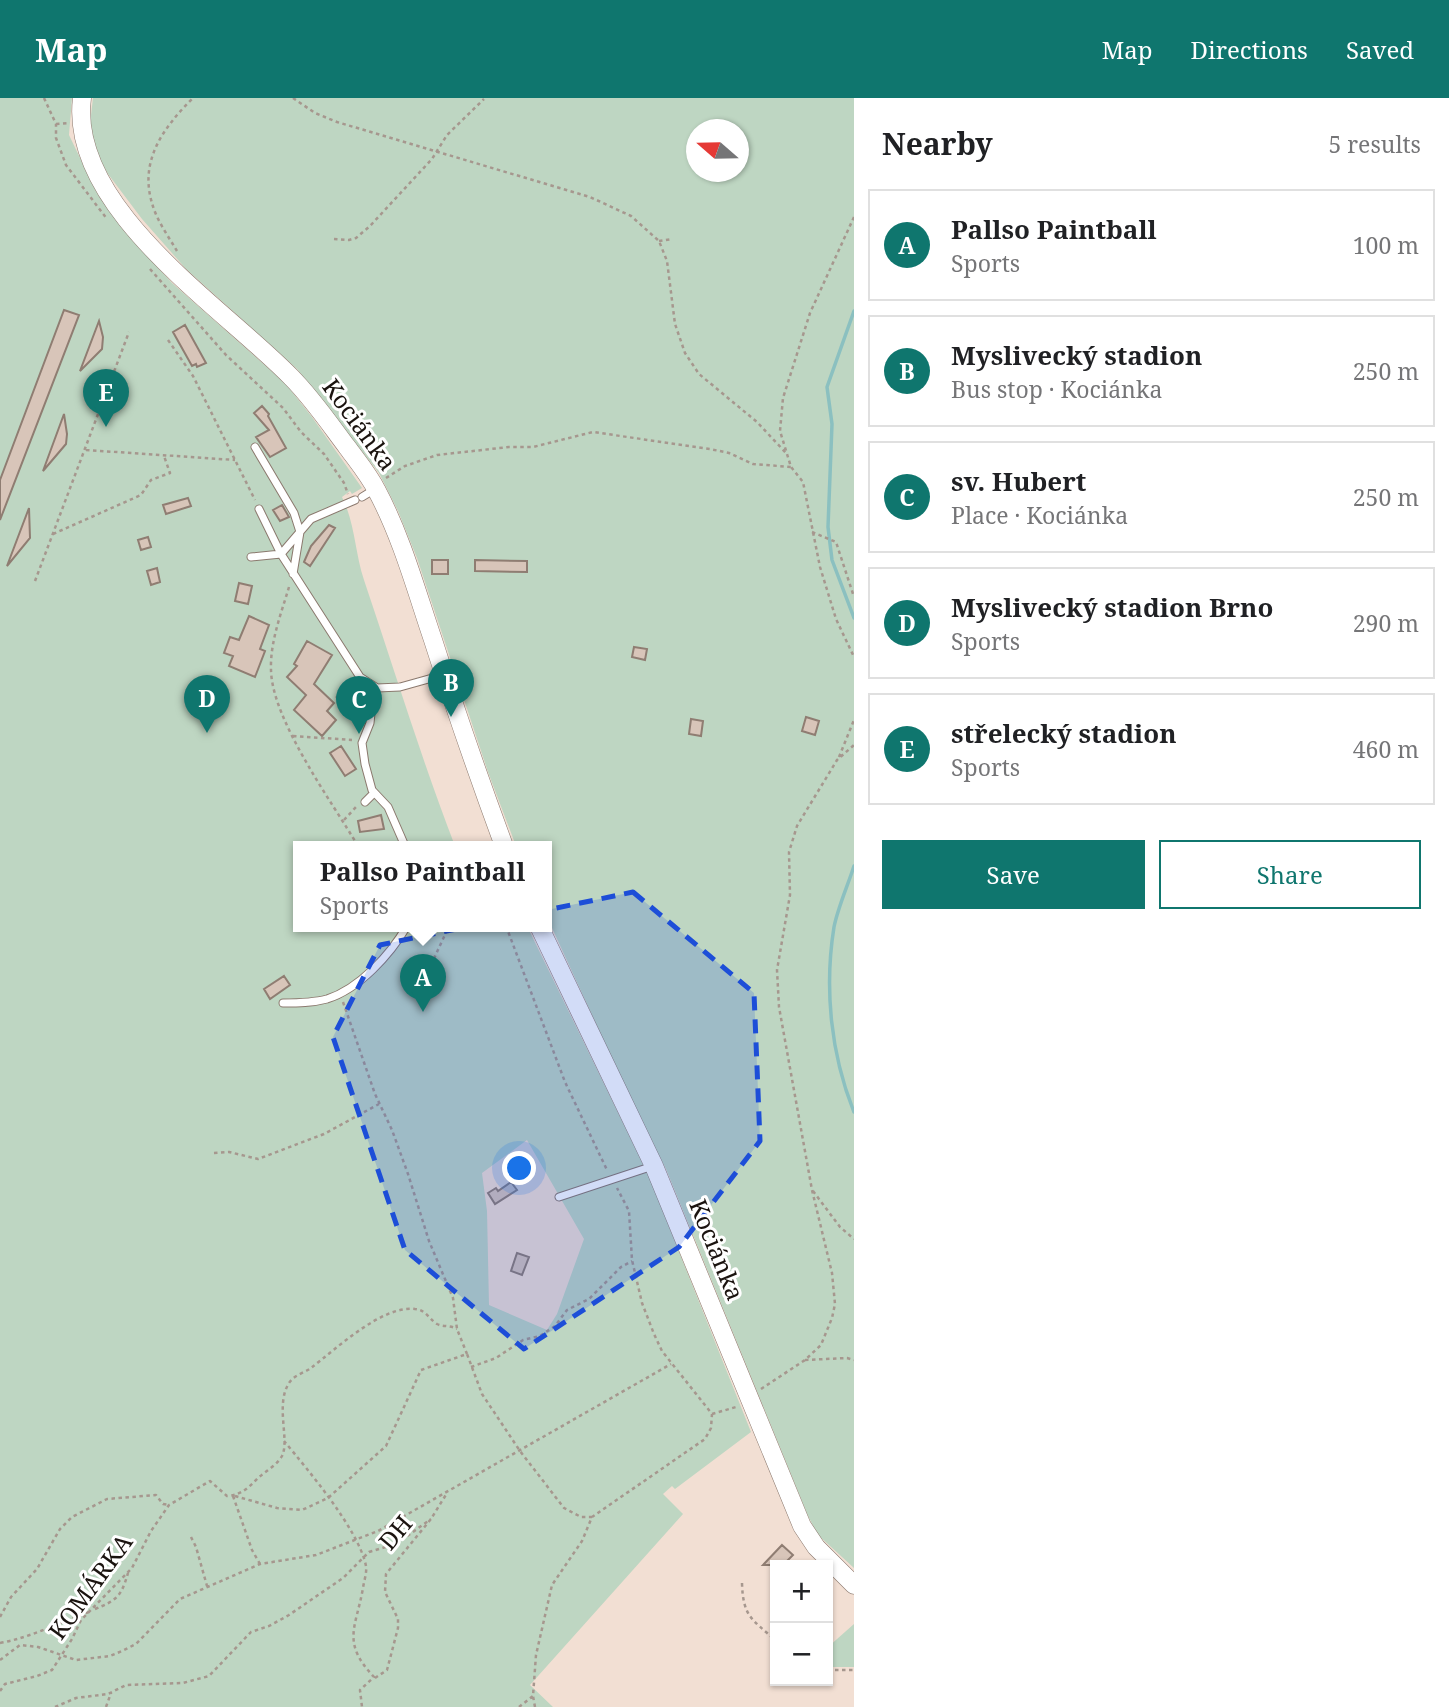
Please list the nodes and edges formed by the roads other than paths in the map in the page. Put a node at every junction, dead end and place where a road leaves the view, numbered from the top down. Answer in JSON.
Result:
{"nodes":[{"id":1,"x":82,"y":98,"type":"edge"},
{"id":2,"x":255,"y":447,"type":"dead end"},
{"id":3,"x":364,"y":495,"type":"junction"},
{"id":4,"x":259,"y":509,"type":"road end"},
{"id":5,"x":300,"y":532,"type":"junction"},
{"id":6,"x":281,"y":554,"type":"junction"},
{"id":7,"x":251,"y":557,"type":"dead end"},
{"id":8,"x":293,"y":574,"type":"junction"},
{"id":9,"x":444,"y":674,"type":"junction"},
{"id":10,"x":377,"y":688,"type":"junction"},
{"id":11,"x":374,"y":793,"type":"junction"},
{"id":12,"x":362,"y":803,"type":"road end"},
{"id":13,"x":403,"y":841,"type":"edge"},
{"id":14,"x":502,"y":841,"type":"edge"},
{"id":15,"x":403,"y":932,"type":"edge"},
{"id":16,"x":542,"y":932,"type":"edge"},
{"id":17,"x":283,"y":1003,"type":"dead end"},
{"id":18,"x":654,"y":1166,"type":"junction"},
{"id":19,"x":559,"y":1197,"type":"dead end"},
{"id":20,"x":854,"y":1585,"type":"edge"}],
"edges":[{"from":1,"to":3,"type":"street","name":"Kociánka"},
{"from":2,"to":5,"type":"lane"},
{"from":3,"to":5,"type":"lane"},
{"from":3,"to":9,"type":"street","name":"Kociánka"},
{"from":4,"to":6,"type":"lane"},
{"from":5,"to":6,"type":"lane"},
{"from":5,"to":8,"type":"lane"},
{"from":6,"to":7,"type":"lane"},
{"from":6,"to":8,"type":"lane"},
{"from":8,"to":10,"type":"lane"},
{"from":9,"to":10,"type":"lane"},
{"from":9,"to":14,"type":"street","name":"Kociánka"},
{"from":10,"to":11,"type":"lane"},
{"from":11,"to":12,"type":"lane"},
{"from":11,"to":13,"type":"lane"},
{"from":15,"to":17,"type":"lane"},
{"from":16,"to":18,"type":"street","name":"Kociánka"},
{"from":18,"to":19,"type":"lane"},
{"from":18,"to":20,"type":"street","name":"Kociánka"}]}
